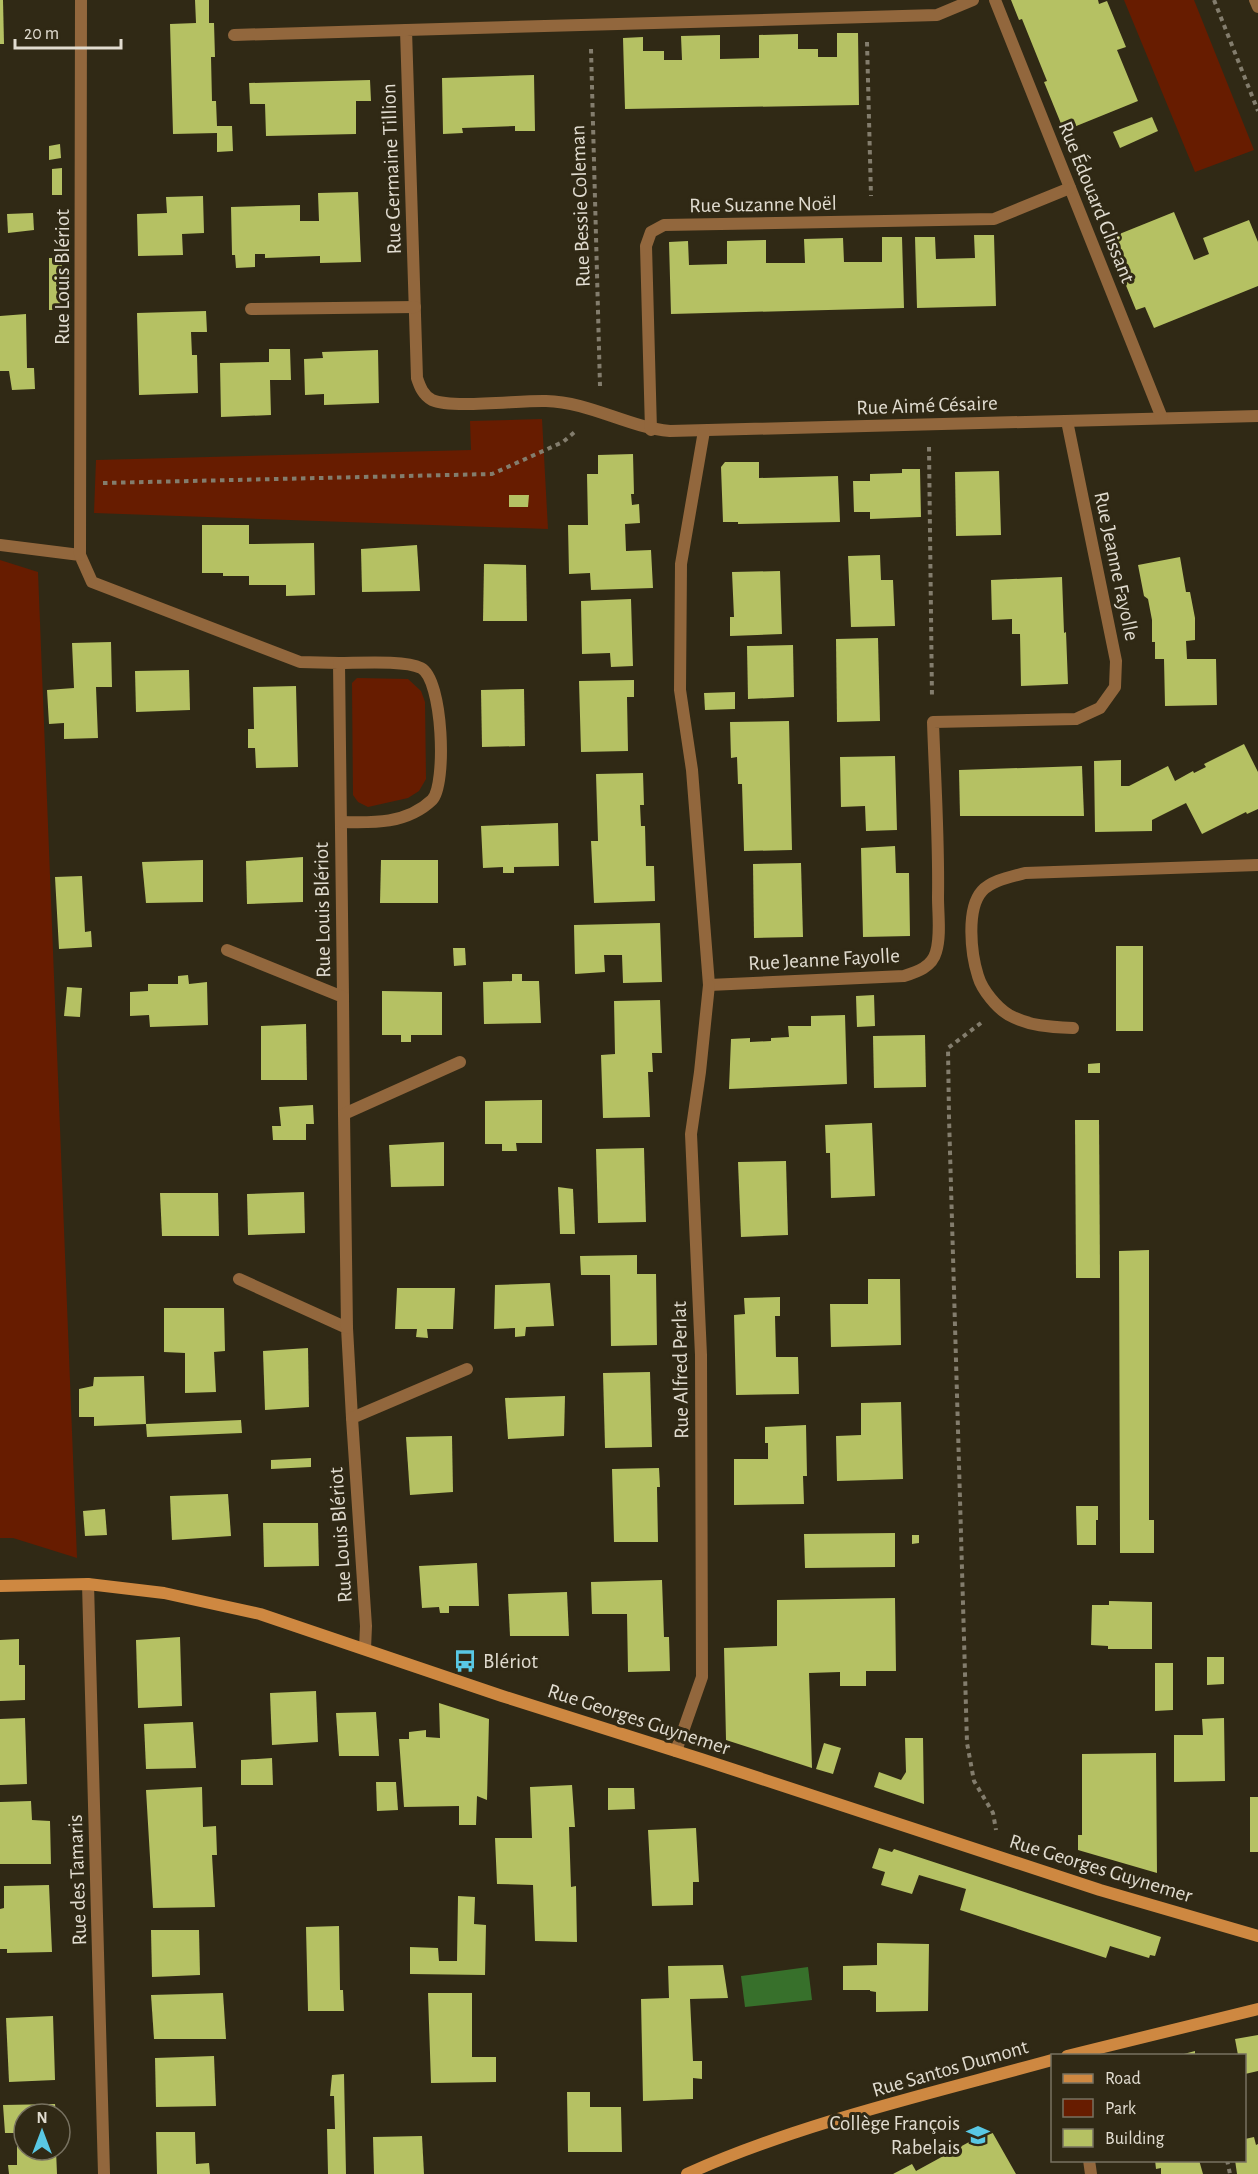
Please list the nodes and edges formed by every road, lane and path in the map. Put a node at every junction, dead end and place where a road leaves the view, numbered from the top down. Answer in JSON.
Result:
{"nodes":[{"id":1,"x":81,"y":0,"type":"edge"},
{"id":2,"x":973,"y":0,"type":"edge"},
{"id":3,"x":995,"y":0,"type":"edge"},
{"id":4,"x":1214,"y":0,"type":"edge"},
{"id":5,"x":1255,"y":0,"type":"edge"},
{"id":6,"x":1258,"y":7,"type":"edge"},
{"id":7,"x":866,"y":17,"type":"junction"},
{"id":8,"x":590,"y":25,"type":"junction"},
{"id":9,"x":406,"y":30,"type":"junction"},
{"id":10,"x":234,"y":35,"type":"dead end"},
{"id":11,"x":1258,"y":111,"type":"edge"},
{"id":12,"x":1070,"y":189,"type":"junction"},
{"id":13,"x":872,"y":221,"type":"junction"},
{"id":14,"x":415,"y":307,"type":"junction"},
{"id":15,"x":251,"y":309,"type":"dead end"},
{"id":16,"x":600,"y":411,"type":"junction"},
{"id":17,"x":1258,"y":416,"type":"edge"},
{"id":18,"x":1162,"y":418,"type":"junction"},
{"id":19,"x":1067,"y":421,"type":"junction"},
{"id":20,"x":929,"y":424,"type":"junction"},
{"id":21,"x":651,"y":430,"type":"junction"},
{"id":22,"x":704,"y":431,"type":"junction"},
{"id":23,"x":81,"y":483,"type":"junction"},
{"id":24,"x":0,"y":545,"type":"edge"},
{"id":25,"x":80,"y":555,"type":"junction"},
{"id":26,"x":339,"y":663,"type":"junction"},
{"id":27,"x":933,"y":722,"type":"junction"},
{"id":28,"x":341,"y":822,"type":"junction"},
{"id":29,"x":1258,"y":865,"type":"edge"},
{"id":30,"x":227,"y":950,"type":"dead end"},
{"id":31,"x":709,"y":985,"type":"junction"},
{"id":32,"x":343,"y":997,"type":"junction"},
{"id":33,"x":1000,"y":1009,"type":"junction"},
{"id":34,"x":1073,"y":1028,"type":"dead end"},
{"id":35,"x":460,"y":1062,"type":"dead end"},
{"id":36,"x":344,"y":1114,"type":"junction"},
{"id":37,"x":238,"y":1279,"type":"dead end"},
{"id":38,"x":347,"y":1328,"type":"junction"},
{"id":39,"x":467,"y":1369,"type":"dead end"},
{"id":40,"x":352,"y":1418,"type":"junction"},
{"id":41,"x":88,"y":1584,"type":"junction"},
{"id":42,"x":0,"y":1586,"type":"edge"},
{"id":43,"x":365,"y":1649,"type":"junction"},
{"id":44,"x":676,"y":1751,"type":"junction"},
{"id":45,"x":990,"y":1854,"type":"junction"},
{"id":46,"x":1258,"y":1936,"type":"edge"},
{"id":47,"x":1258,"y":2009,"type":"edge"},
{"id":48,"x":1072,"y":2054,"type":"edge"},
{"id":49,"x":1051,"y":2061,"type":"edge"},
{"id":50,"x":104,"y":2174,"type":"edge"},
{"id":51,"x":687,"y":2174,"type":"edge"}],
"edges":[{"from":1,"to":23,"type":"street","name":"Rue Louis Blériot"},
{"from":2,"to":7,"type":"street"},
{"from":3,"to":12,"type":"street","name":"Rue Édouard Glissant"},
{"from":4,"to":11,"type":"path"},
{"from":5,"to":6,"type":"street"},
{"from":7,"to":8,"type":"street"},
{"from":7,"to":13,"type":"path"},
{"from":8,"to":9,"type":"street"},
{"from":8,"to":16,"type":"path","name":"Rue Bessie Coleman"},
{"from":9,"to":10,"type":"street"},
{"from":9,"to":14,"type":"street","name":"Rue Germaine Tillion"},
{"from":12,"to":13,"type":"street","name":"Rue Suzanne Noël"},
{"from":12,"to":18,"type":"street","name":"Rue Édouard Glissant"},
{"from":13,"to":21,"type":"street","name":"Rue Suzanne Noël"},
{"from":14,"to":15,"type":"street"},
{"from":14,"to":16,"type":"street","name":"Rue Germaine Tillion"},
{"from":16,"to":21,"type":"street","name":"Rue Aimé Césaire"},
{"from":16,"to":23,"type":"path"},
{"from":17,"to":18,"type":"street","name":"Rue Aimé Césaire"},
{"from":18,"to":19,"type":"street","name":"Rue Aimé Césaire"},
{"from":19,"to":20,"type":"street","name":"Rue Aimé Césaire"},
{"from":19,"to":27,"type":"street","name":"Rue Jeanne Fayolle"},
{"from":20,"to":22,"type":"street","name":"Rue Aimé Césaire"},
{"from":20,"to":27,"type":"path"},
{"from":21,"to":22,"type":"street","name":"Rue Aimé Césaire"},
{"from":22,"to":31,"type":"street"},
{"from":23,"to":25,"type":"street","name":"Rue Louis Blériot"},
{"from":24,"to":25,"type":"street"},
{"from":25,"to":26,"type":"street","name":"Rue Louis Blériot"},
{"from":26,"to":28,"type":"street","name":"Rue Louis Blériot"},
{"from":26,"to":28,"type":"street","name":"Rue Louis Blériot"},
{"from":27,"to":31,"type":"street","name":"Rue Jeanne Fayolle"},
{"from":28,"to":32,"type":"street","name":"Rue Louis Blériot"},
{"from":29,"to":33,"type":"street"},
{"from":30,"to":32,"type":"street","name":"Rue Louis Blériot"},
{"from":31,"to":44,"type":"street","name":"Rue Alfred Perlat"},
{"from":32,"to":36,"type":"street","name":"Rue Louis Blériot"},
{"from":33,"to":34,"type":"street"},
{"from":33,"to":45,"type":"path"},
{"from":35,"to":36,"type":"street"},
{"from":36,"to":38,"type":"street","name":"Rue Louis Blériot"},
{"from":37,"to":38,"type":"street"},
{"from":38,"to":40,"type":"street","name":"Rue Louis Blériot"},
{"from":39,"to":40,"type":"street"},
{"from":40,"to":43,"type":"street","name":"Rue Louis Blériot"},
{"from":41,"to":42,"type":"street","name":"Rue Georges Guynemer"},
{"from":41,"to":43,"type":"street","name":"Rue Georges Guynemer"},
{"from":41,"to":50,"type":"street","name":"Rue des Tamaris"},
{"from":43,"to":44,"type":"street","name":"Rue Georges Guynemer"},
{"from":44,"to":45,"type":"street","name":"Rue Georges Guynemer"},
{"from":45,"to":46,"type":"street","name":"Rue Georges Guynemer"},
{"from":47,"to":48,"type":"street"},
{"from":49,"to":51,"type":"street","name":"Rue Santos Dumont"}]}
